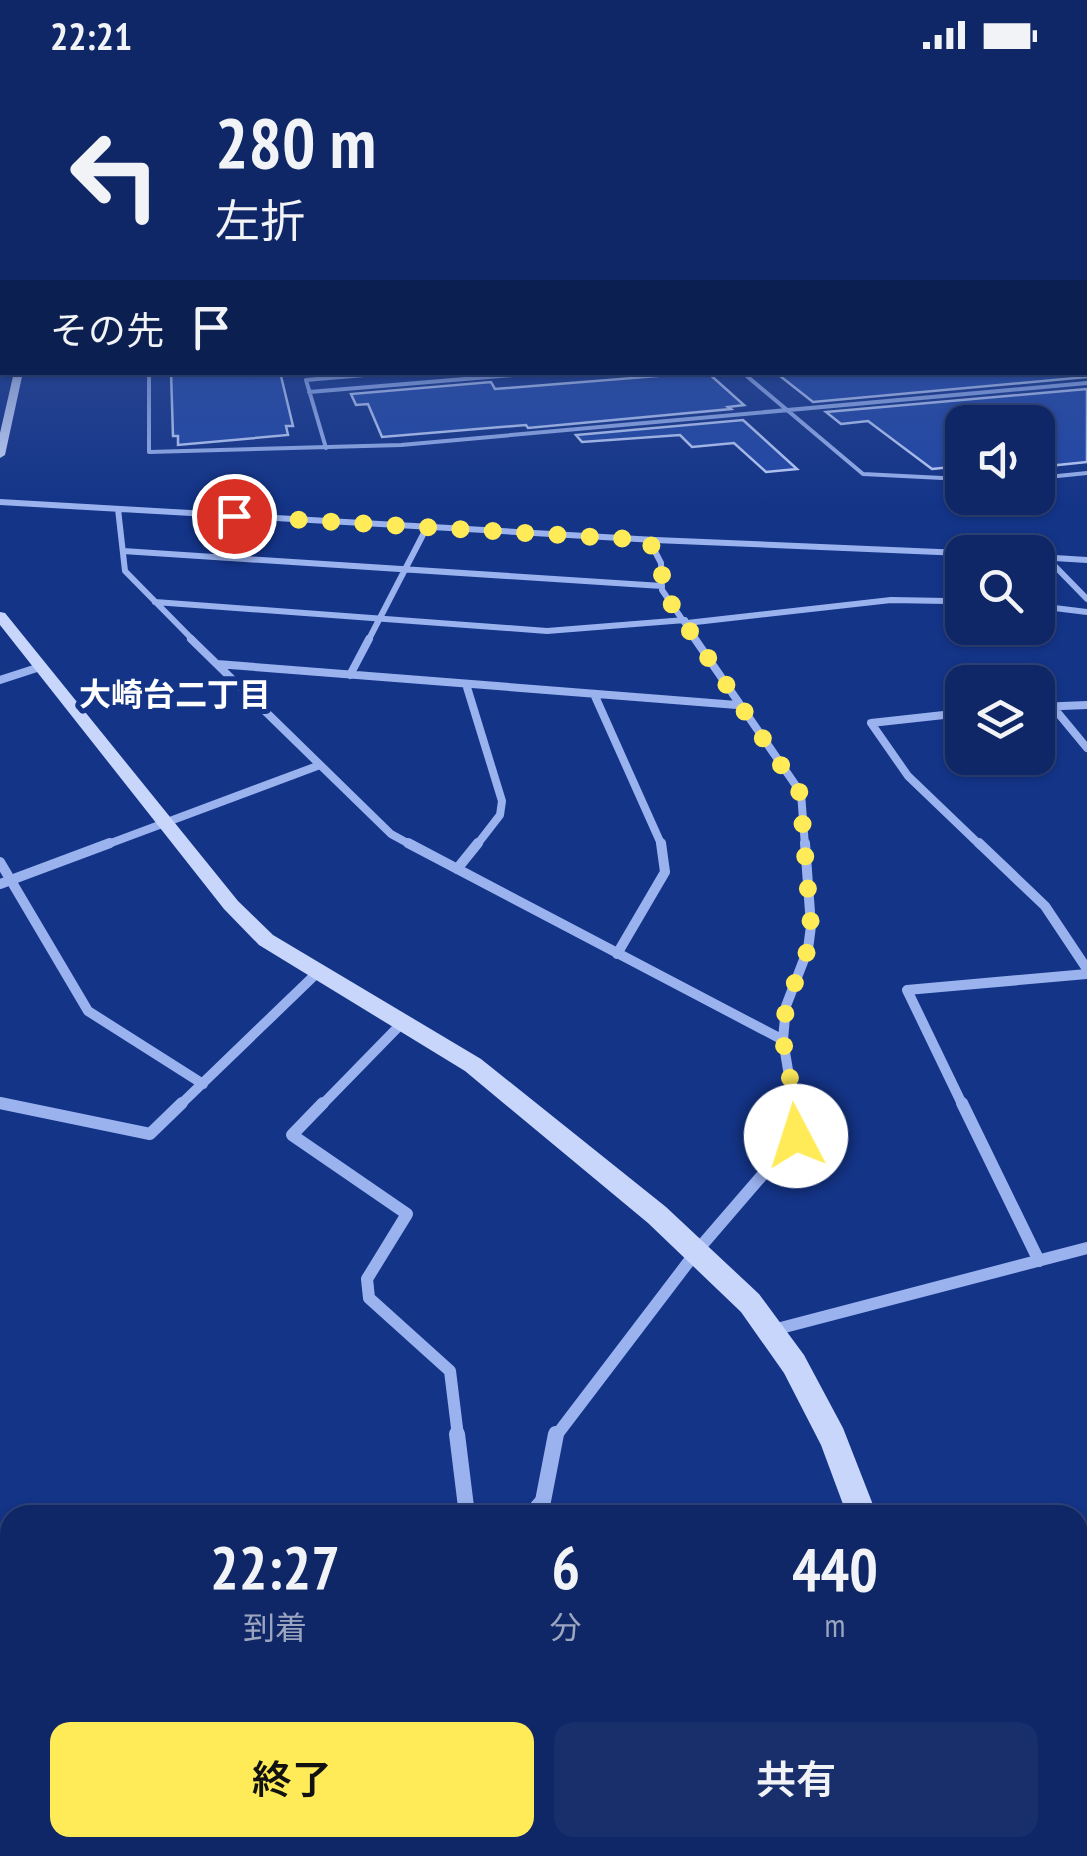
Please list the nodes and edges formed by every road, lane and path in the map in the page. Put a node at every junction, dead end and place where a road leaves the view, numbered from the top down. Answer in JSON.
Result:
{"nodes":[{"id":1,"x":18,"y":375,"type":"edge"},
{"id":2,"x":149,"y":375,"type":"edge"},
{"id":3,"x":365,"y":375,"type":"edge"},
{"id":4,"x":514,"y":375,"type":"edge"},
{"id":5,"x":746,"y":375,"type":"edge"},
{"id":6,"x":1087,"y":383,"type":"edge"},
{"id":7,"x":309,"y":392,"type":"junction"},
{"id":8,"x":13,"y":401,"type":"junction"},
{"id":9,"x":0,"y":402,"type":"edge"},
{"id":10,"x":787,"y":410,"type":"junction"},
{"id":11,"x":326,"y":448,"type":"junction"},
{"id":12,"x":0,"y":455,"type":"edge"},
{"id":13,"x":1087,"y":473,"type":"edge"},
{"id":14,"x":1055,"y":476,"type":"edge"},
{"id":15,"x":945,"y":478,"type":"edge"},
{"id":16,"x":0,"y":502,"type":"edge"},
{"id":17,"x":118,"y":509,"type":"junction"},
{"id":18,"x":427,"y":527,"type":"junction"},
{"id":19,"x":648,"y":540,"type":"junction"},
{"id":20,"x":123,"y":552,"type":"junction"},
{"id":21,"x":945,"y":553,"type":"edge"},
{"id":22,"x":1055,"y":558,"type":"edge"},
{"id":23,"x":1087,"y":560,"type":"edge"},
{"id":24,"x":1055,"y":569,"type":"edge"},
{"id":25,"x":405,"y":570,"type":"junction"},
{"id":26,"x":662,"y":586,"type":"junction"},
{"id":27,"x":1087,"y":599,"type":"edge"},
{"id":28,"x":945,"y":601,"type":"edge"},
{"id":29,"x":154,"y":602,"type":"junction"},
{"id":30,"x":1055,"y":608,"type":"edge"},
{"id":31,"x":1087,"y":612,"type":"edge"},
{"id":32,"x":0,"y":616,"type":"edge"},
{"id":33,"x":379,"y":618,"type":"junction"},
{"id":34,"x":686,"y":621,"type":"junction"},
{"id":35,"x":217,"y":664,"type":"junction"},
{"id":36,"x":40,"y":668,"type":"junction"},
{"id":37,"x":350,"y":674,"type":"junction"},
{"id":38,"x":0,"y":680,"type":"edge"},
{"id":39,"x":466,"y":684,"type":"junction"},
{"id":40,"x":594,"y":694,"type":"junction"},
{"id":41,"x":738,"y":705,"type":"junction"},
{"id":42,"x":1087,"y":705,"type":"edge"},
{"id":43,"x":1055,"y":707,"type":"edge"},
{"id":44,"x":1055,"y":709,"type":"edge"},
{"id":45,"x":945,"y":715,"type":"edge"},
{"id":46,"x":1087,"y":748,"type":"edge"},
{"id":47,"x":320,"y":765,"type":"junction"},
{"id":48,"x":165,"y":823,"type":"junction"},
{"id":49,"x":0,"y":862,"type":"edge"},
{"id":50,"x":457,"y":869,"type":"junction"},
{"id":51,"x":5,"y":882,"type":"edge"},
{"id":52,"x":617,"y":954,"type":"junction"},
{"id":53,"x":319,"y":972,"type":"junction"},
{"id":54,"x":1087,"y":972,"type":"edge"},
{"id":55,"x":403,"y":1022,"type":"junction"},
{"id":56,"x":783,"y":1040,"type":"junction"},
{"id":57,"x":202,"y":1084,"type":"junction"},
{"id":58,"x":0,"y":1103,"type":"edge"},
{"id":59,"x":1087,"y":1248,"type":"edge"},
{"id":60,"x":696,"y":1252,"type":"junction"},
{"id":61,"x":1039,"y":1261,"type":"junction"},
{"id":62,"x":770,"y":1331,"type":"junction"},
{"id":63,"x":466,"y":1505,"type":"edge"},
{"id":64,"x":540,"y":1505,"type":"edge"},
{"id":65,"x":858,"y":1505,"type":"edge"}],
"edges":[{"from":1,"to":8,"type":"street"},
{"from":2,"to":11,"type":"lane"},
{"from":3,"to":7,"type":"lane"},
{"from":4,"to":7,"type":"lane"},
{"from":5,"to":10,"type":"lane"},
{"from":6,"to":10,"type":"lane"},
{"from":7,"to":11,"type":"lane"},
{"from":8,"to":9,"type":"street"},
{"from":8,"to":12,"type":"street"},
{"from":10,"to":11,"type":"lane"},
{"from":10,"to":15,"type":"lane"},
{"from":13,"to":14,"type":"lane"},
{"from":16,"to":17,"type":"street"},
{"from":17,"to":18,"type":"street"},
{"from":17,"to":20,"type":"street"},
{"from":18,"to":19,"type":"street"},
{"from":18,"to":25,"type":"street"},
{"from":19,"to":21,"type":"street"},
{"from":19,"to":26,"type":"street"},
{"from":20,"to":25,"type":"street"},
{"from":20,"to":29,"type":"street"},
{"from":22,"to":23,"type":"street"},
{"from":24,"to":27,"type":"street"},
{"from":25,"to":26,"type":"street"},
{"from":25,"to":33,"type":"street"},
{"from":26,"to":34,"type":"street"},
{"from":28,"to":34,"type":"street"},
{"from":29,"to":33,"type":"street"},
{"from":29,"to":35,"type":"street"},
{"from":30,"to":31,"type":"street"},
{"from":32,"to":36,"type":"street"},
{"from":33,"to":34,"type":"street"},
{"from":33,"to":37,"type":"street"},
{"from":34,"to":41,"type":"street"},
{"from":35,"to":37,"type":"street"},
{"from":35,"to":47,"type":"street"},
{"from":36,"to":38,"type":"street"},
{"from":36,"to":48,"type":"street"},
{"from":37,"to":39,"type":"street"},
{"from":39,"to":40,"type":"street"},
{"from":39,"to":50,"type":"street"},
{"from":40,"to":41,"type":"street"},
{"from":40,"to":52,"type":"street"},
{"from":41,"to":56,"type":"street"},
{"from":42,"to":43,"type":"street"},
{"from":44,"to":46,"type":"street"},
{"from":45,"to":54,"type":"street"},
{"from":47,"to":48,"type":"street"},
{"from":47,"to":50,"type":"street"},
{"from":48,"to":51,"type":"street"},
{"from":48,"to":53,"type":"street"},
{"from":49,"to":51,"type":"street"},
{"from":50,"to":52,"type":"street"},
{"from":51,"to":57,"type":"street"},
{"from":52,"to":56,"type":"street"},
{"from":53,"to":55,"type":"street"},
{"from":53,"to":57,"type":"street"},
{"from":54,"to":61,"type":"street"},
{"from":55,"to":60,"type":"street"},
{"from":55,"to":63,"type":"street"},
{"from":56,"to":60,"type":"street"},
{"from":57,"to":58,"type":"street"},
{"from":59,"to":61,"type":"street"},
{"from":60,"to":62,"type":"street"},
{"from":60,"to":64,"type":"street"},
{"from":61,"to":62,"type":"street"},
{"from":62,"to":65,"type":"street"}]}
